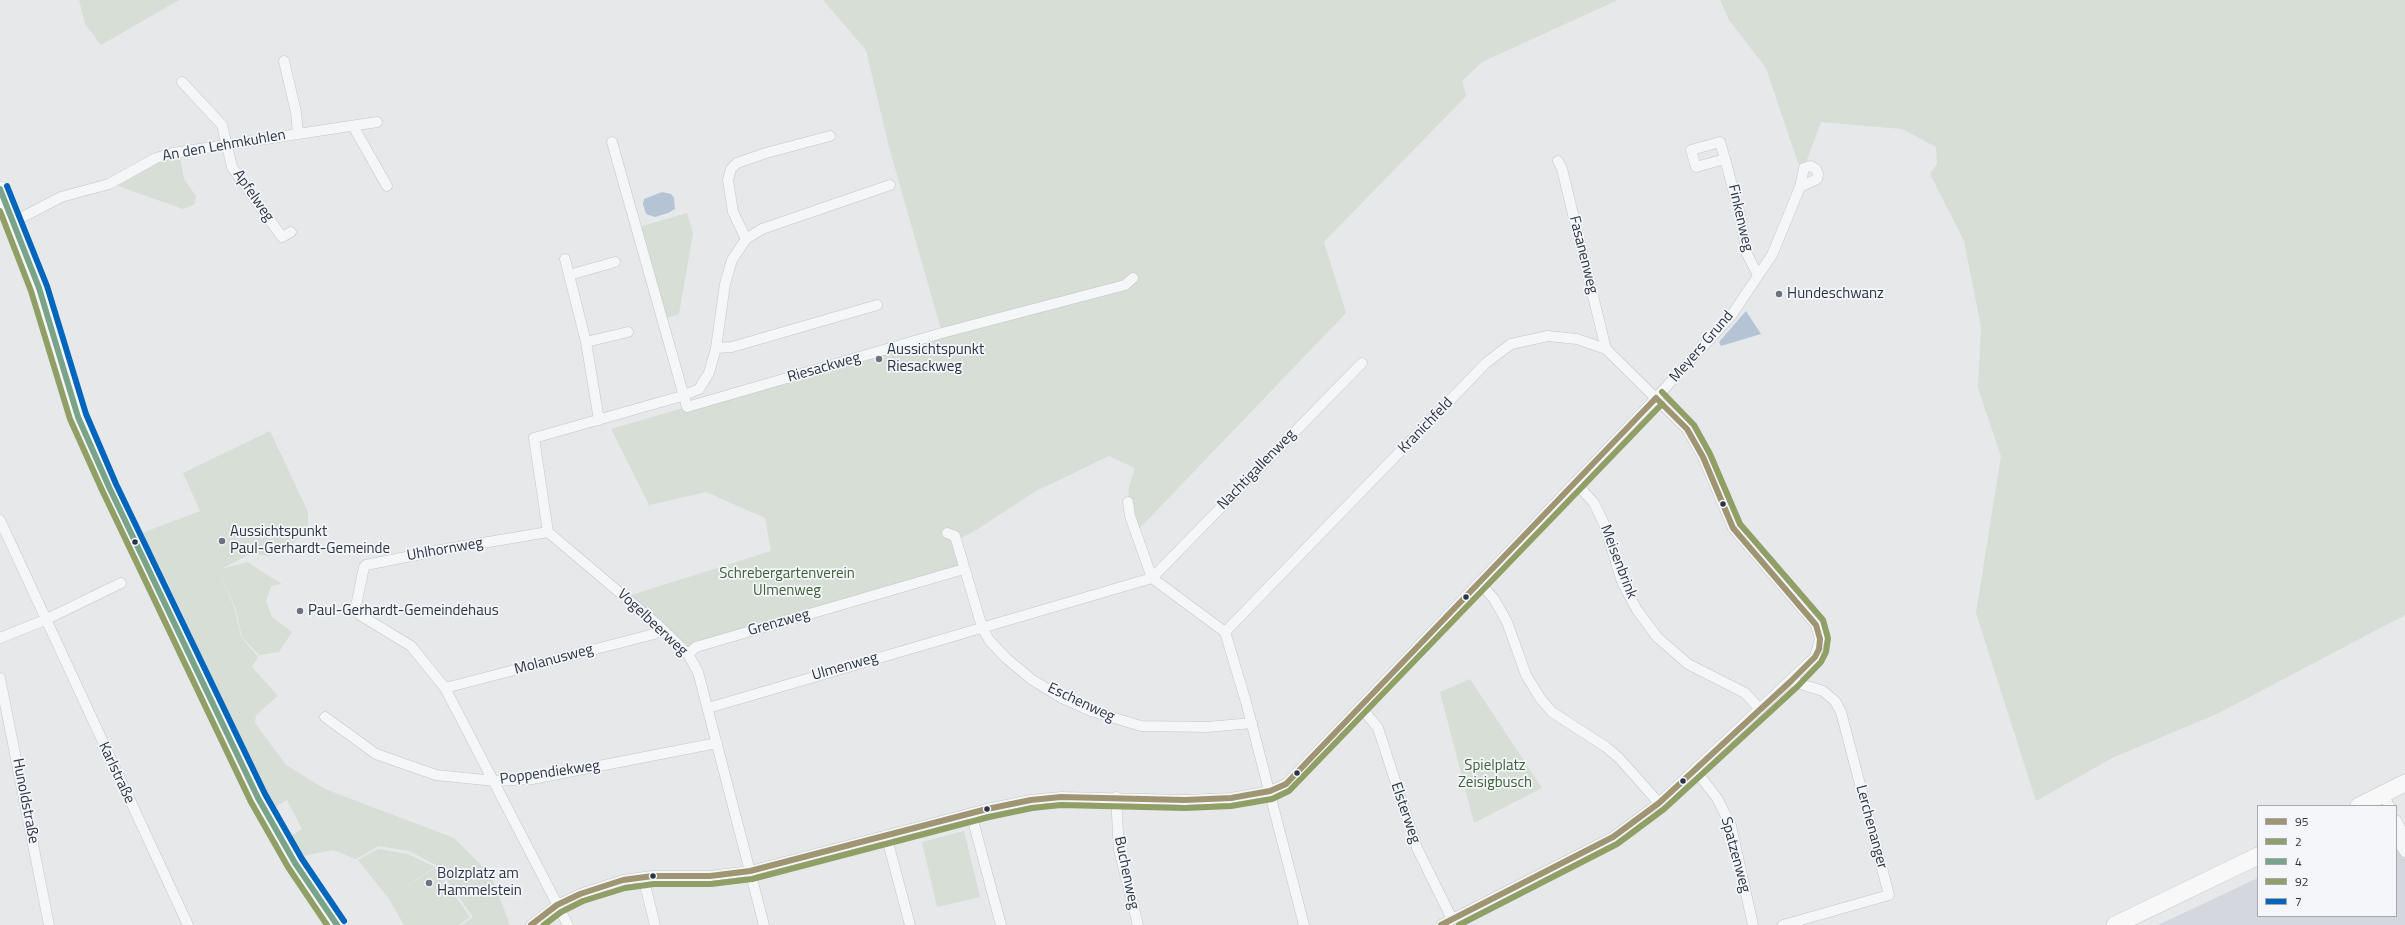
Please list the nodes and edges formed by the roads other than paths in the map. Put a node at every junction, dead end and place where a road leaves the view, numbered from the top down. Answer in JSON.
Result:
{"nodes":[{"id":1,"x":284,"y":61,"type":"dead end"},
{"id":2,"x":182,"y":82,"type":"dead end"},
{"id":3,"x":377,"y":122,"type":"dead end"},
{"id":4,"x":353,"y":126,"type":"junction"},
{"id":5,"x":298,"y":134,"type":"junction"},
{"id":6,"x":830,"y":136,"type":"dead end"},
{"id":7,"x":612,"y":142,"type":"dead end"},
{"id":8,"x":228,"y":143,"type":"junction"},
{"id":9,"x":1725,"y":159,"type":"dead end"},
{"id":10,"x":1558,"y":161,"type":"dead end"},
{"id":11,"x":387,"y":186,"type":"dead end"},
{"id":12,"x":890,"y":186,"type":"dead end"},
{"id":13,"x":1800,"y":187,"type":"dead end"},
{"id":14,"x":0,"y":189,"type":"edge"},
{"id":15,"x":13,"y":222,"type":"junction"},
{"id":16,"x":291,"y":232,"type":"dead end"},
{"id":17,"x":746,"y":239,"type":"junction"},
{"id":18,"x":565,"y":259,"type":"dead end"},
{"id":19,"x":615,"y":262,"type":"dead end"},
{"id":20,"x":569,"y":275,"type":"junction"},
{"id":21,"x":1758,"y":275,"type":"junction"},
{"id":22,"x":1132,"y":278,"type":"dead end"},
{"id":23,"x":877,"y":305,"type":"dead end"},
{"id":24,"x":628,"y":332,"type":"dead end"},
{"id":25,"x":586,"y":342,"type":"junction"},
{"id":26,"x":716,"y":348,"type":"junction"},
{"id":27,"x":1606,"y":349,"type":"junction"},
{"id":28,"x":1362,"y":362,"type":"dead end"},
{"id":29,"x":682,"y":396,"type":"junction"},
{"id":30,"x":1656,"y":398,"type":"junction"},
{"id":31,"x":599,"y":420,"type":"junction"},
{"id":32,"x":1576,"y":482,"type":"junction"},
{"id":33,"x":1128,"y":502,"type":"dead end"},
{"id":34,"x":0,"y":520,"type":"edge"},
{"id":35,"x":548,"y":532,"type":"junction"},
{"id":36,"x":947,"y":533,"type":"dead end"},
{"id":37,"x":964,"y":569,"type":"junction"},
{"id":38,"x":1152,"y":578,"type":"junction"},
{"id":39,"x":1479,"y":582,"type":"junction"},
{"id":40,"x":121,"y":583,"type":"dead end"},
{"id":41,"x":45,"y":620,"type":"junction"},
{"id":42,"x":982,"y":627,"type":"junction"},
{"id":43,"x":661,"y":628,"type":"junction"},
{"id":44,"x":1225,"y":632,"type":"junction"},
{"id":45,"x":0,"y":638,"type":"edge"},
{"id":46,"x":688,"y":654,"type":"junction"},
{"id":47,"x":0,"y":678,"type":"edge"},
{"id":48,"x":1791,"y":681,"type":"junction"},
{"id":49,"x":445,"y":688,"type":"junction"},
{"id":50,"x":1361,"y":707,"type":"junction"},
{"id":51,"x":708,"y":708,"type":"junction"},
{"id":52,"x":1760,"y":709,"type":"junction"},
{"id":53,"x":325,"y":717,"type":"dead end"},
{"id":54,"x":1252,"y":723,"type":"junction"},
{"id":55,"x":717,"y":743,"type":"junction"},
{"id":56,"x":1695,"y":770,"type":"junction"},
{"id":57,"x":495,"y":782,"type":"junction"},
{"id":58,"x":2405,"y":783,"type":"edge"},
{"id":59,"x":1270,"y":791,"type":"junction"},
{"id":60,"x":1116,"y":797,"type":"junction"},
{"id":61,"x":2386,"y":800,"type":"edge"},
{"id":62,"x":1659,"y":803,"type":"junction"},
{"id":63,"x":2364,"y":805,"type":"edge"},
{"id":64,"x":971,"y":813,"type":"junction"},
{"id":65,"x":2397,"y":822,"type":"edge"},
{"id":66,"x":886,"y":835,"type":"junction"},
{"id":67,"x":2405,"y":838,"type":"edge"},
{"id":68,"x":2397,"y":840,"type":"edge"},
{"id":69,"x":2405,"y":852,"type":"edge"},
{"id":70,"x":2257,"y":856,"type":"edge"},
{"id":71,"x":750,"y":871,"type":"junction"},
{"id":72,"x":643,"y":877,"type":"junction"},
{"id":73,"x":557,"y":905,"type":"junction"},
{"id":74,"x":1452,"y":919,"type":"junction"},
{"id":75,"x":335,"y":924,"type":"edge"},
{"id":76,"x":49,"y":925,"type":"edge"},
{"id":77,"x":188,"y":925,"type":"edge"},
{"id":78,"x":531,"y":925,"type":"edge"},
{"id":79,"x":568,"y":925,"type":"edge"},
{"id":80,"x":655,"y":925,"type":"edge"},
{"id":81,"x":764,"y":925,"type":"edge"},
{"id":82,"x":910,"y":925,"type":"edge"},
{"id":83,"x":1001,"y":925,"type":"edge"},
{"id":84,"x":1138,"y":925,"type":"edge"},
{"id":85,"x":1304,"y":925,"type":"edge"},
{"id":86,"x":1441,"y":925,"type":"edge"},
{"id":87,"x":1754,"y":925,"type":"edge"},
{"id":88,"x":1783,"y":925,"type":"edge"},
{"id":89,"x":2115,"y":925,"type":"edge"}],
"edges":[{"from":1,"to":5,"type":"street"},
{"from":2,"to":8,"type":"street"},
{"from":3,"to":4,"type":"street","name":"An den Lehmkuhlen"},
{"from":4,"to":5,"type":"street","name":"An den Lehmkuhlen"},
{"from":4,"to":11,"type":"street"},
{"from":5,"to":8,"type":"street","name":"An den Lehmkuhlen"},
{"from":6,"to":17,"type":"street"},
{"from":7,"to":29,"type":"street"},
{"from":8,"to":15,"type":"street","name":"An den Lehmkuhlen"},
{"from":8,"to":16,"type":"street","name":"Apfelweg"},
{"from":9,"to":21,"type":"street","name":"Finkenweg"},
{"from":10,"to":27,"type":"street","name":"Fasanenweg"},
{"from":12,"to":17,"type":"street"},
{"from":13,"to":21,"type":"street","name":"Meyers Grund"},
{"from":14,"to":15,"type":"main road"},
{"from":15,"to":75,"type":"main road"},
{"from":17,"to":26,"type":"street"},
{"from":18,"to":20,"type":"street"},
{"from":19,"to":20,"type":"street"},
{"from":20,"to":25,"type":"street"},
{"from":21,"to":30,"type":"street","name":"Meyers Grund"},
{"from":22,"to":29,"type":"street","name":"Riesackweg"},
{"from":23,"to":26,"type":"street"},
{"from":24,"to":25,"type":"street"},
{"from":25,"to":31,"type":"street"},
{"from":26,"to":29,"type":"street"},
{"from":27,"to":30,"type":"street","name":"Kranichfeld"},
{"from":27,"to":44,"type":"street","name":"Kranichfeld"},
{"from":28,"to":38,"type":"street","name":"Nachtigallenweg"},
{"from":29,"to":31,"type":"street"},
{"from":30,"to":32,"type":"street","name":"Meyers Grund"},
{"from":30,"to":48,"type":"street","name":"Kranichfeld"},
{"from":31,"to":35,"type":"street"},
{"from":32,"to":39,"type":"street","name":"Meyers Grund"},
{"from":32,"to":52,"type":"street","name":"Meisenbrink"},
{"from":33,"to":38,"type":"street"},
{"from":34,"to":41,"type":"street","name":"Karlstraße"},
{"from":35,"to":43,"type":"street","name":"Vogelbeerweg"},
{"from":35,"to":49,"type":"street","name":"Uhlhornweg"},
{"from":36,"to":37,"type":"street"},
{"from":37,"to":42,"type":"street"},
{"from":37,"to":46,"type":"street","name":"Grenzweg"},
{"from":38,"to":42,"type":"street","name":"Ulmenweg"},
{"from":38,"to":44,"type":"street"},
{"from":39,"to":50,"type":"street","name":"Meyers Grund"},
{"from":39,"to":62,"type":"street"},
{"from":40,"to":41,"type":"street"},
{"from":41,"to":45,"type":"street"},
{"from":41,"to":77,"type":"street","name":"Karlstraße"},
{"from":42,"to":51,"type":"street","name":"Ulmenweg"},
{"from":42,"to":54,"type":"street","name":"Eschenweg"},
{"from":43,"to":46,"type":"street","name":"Vogelbeerweg"},
{"from":43,"to":49,"type":"street","name":"Molanusweg"},
{"from":44,"to":54,"type":"street"},
{"from":46,"to":51,"type":"street","name":"Vogelbeerweg"},
{"from":47,"to":76,"type":"street","name":"Hunoldstraße"},
{"from":48,"to":52,"type":"street","name":"Kranichfeld"},
{"from":48,"to":88,"type":"street","name":"Lerchenanger"},
{"from":49,"to":57,"type":"street"},
{"from":50,"to":59,"type":"street","name":"Meyers Grund"},
{"from":50,"to":74,"type":"street","name":"Elsterweg"},
{"from":51,"to":55,"type":"street","name":"Vogelbeerweg"},
{"from":52,"to":56,"type":"street","name":"Kranichfeld"},
{"from":53,"to":57,"type":"street","name":"Poppendiekweg"},
{"from":54,"to":59,"type":"street"},
{"from":55,"to":57,"type":"street","name":"Poppendiekweg"},
{"from":55,"to":71,"type":"street","name":"Vogelbeerweg"},
{"from":56,"to":62,"type":"street","name":"Kranichfeld"},
{"from":56,"to":87,"type":"street","name":"Spatzenweg"},
{"from":57,"to":73,"type":"street"},
{"from":58,"to":61,"type":"main road"},
{"from":59,"to":60,"type":"street","name":"Meyers Grund"},
{"from":59,"to":85,"type":"street"},
{"from":60,"to":64,"type":"street","name":"Meyers Grund"},
{"from":60,"to":84,"type":"street","name":"Buchenweg"},
{"from":61,"to":63,"type":"main road"},
{"from":62,"to":74,"type":"street","name":"Kranichfeld"},
{"from":64,"to":66,"type":"street","name":"Meyers Grund"},
{"from":64,"to":83,"type":"street"},
{"from":65,"to":67,"type":"street"},
{"from":66,"to":71,"type":"street","name":"Meyers Grund"},
{"from":66,"to":82,"type":"street"},
{"from":68,"to":69,"type":"street"},
{"from":70,"to":89,"type":"main road"},
{"from":71,"to":72,"type":"street","name":"Meyers Grund"},
{"from":71,"to":81,"type":"street","name":"Vogelbeerweg"},
{"from":72,"to":73,"type":"street","name":"Meyers Grund"},
{"from":72,"to":80,"type":"street"},
{"from":73,"to":78,"type":"street","name":"Meyers Grund"},
{"from":73,"to":79,"type":"street"},
{"from":74,"to":86,"type":"street","name":"Kranichfeld"}]}
